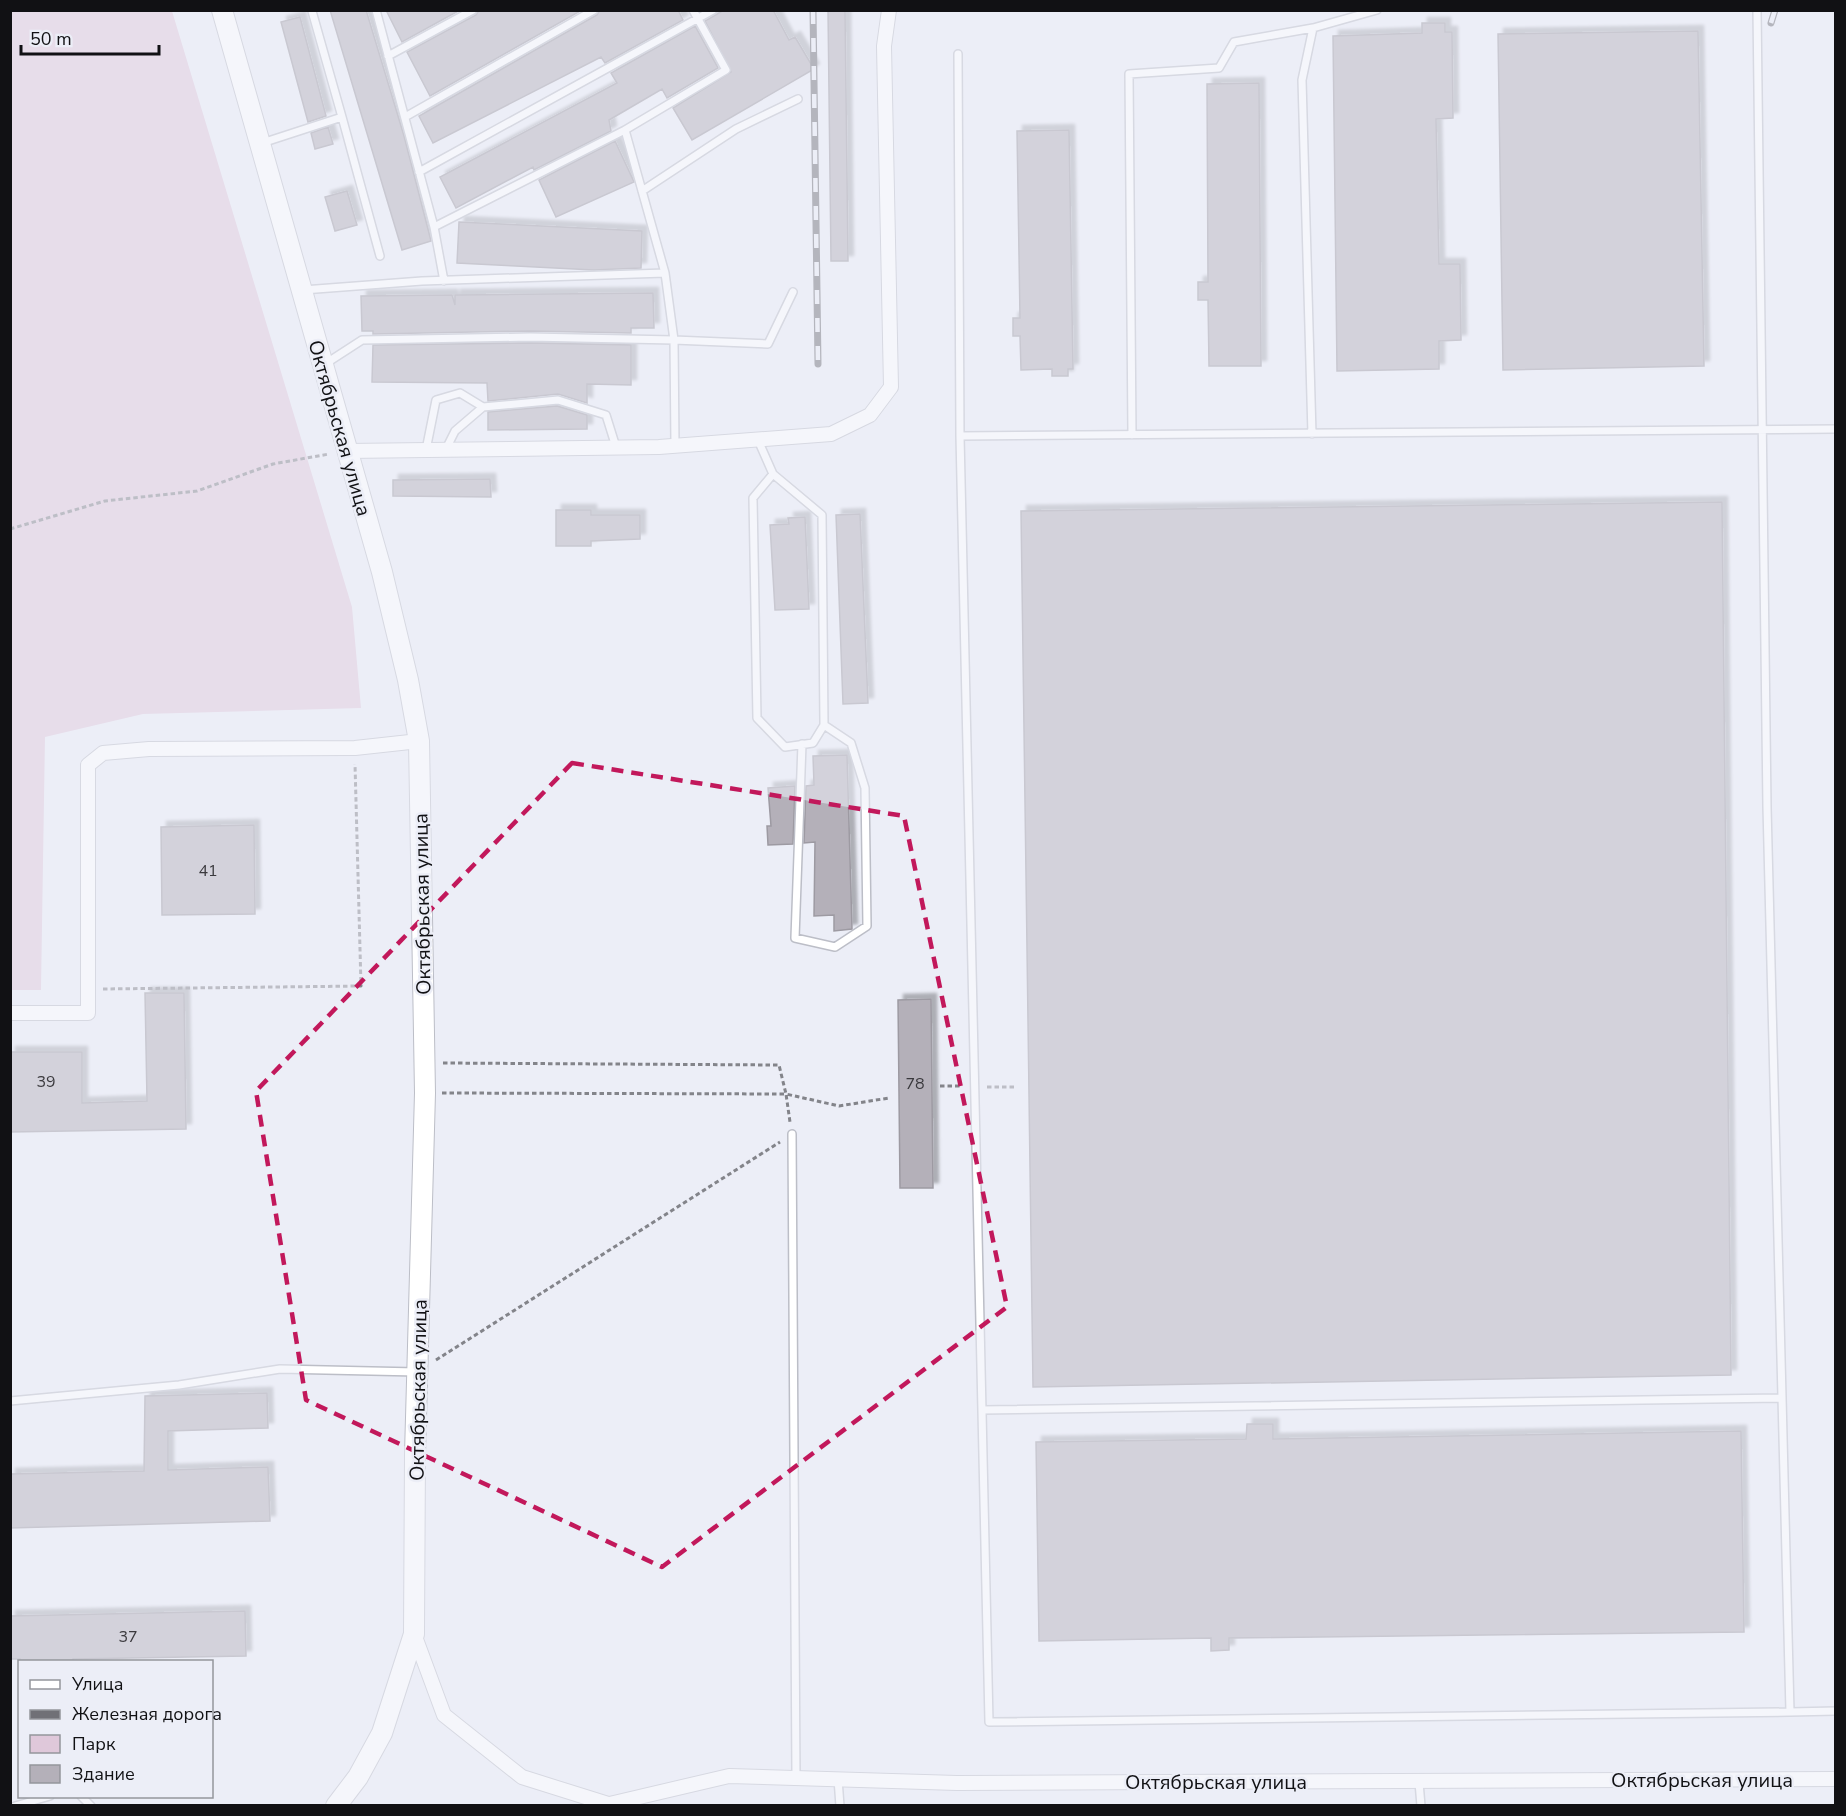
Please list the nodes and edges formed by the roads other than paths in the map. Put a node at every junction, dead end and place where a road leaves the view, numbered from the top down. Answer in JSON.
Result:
{"nodes":[{"id":1,"x":222,"y":10,"type":"edge"},
{"id":2,"x":376,"y":10,"type":"edge"},
{"id":3,"x":473,"y":10,"type":"edge"},
{"id":4,"x":594,"y":10,"type":"edge"},
{"id":5,"x":693,"y":10,"type":"edge"},
{"id":6,"x":713,"y":10,"type":"edge"},
{"id":7,"x":889,"y":10,"type":"edge"},
{"id":8,"x":1377,"y":10,"type":"edge"},
{"id":9,"x":1756,"y":10,"type":"edge"},
{"id":10,"x":312,"y":11,"type":"edge"},
{"id":11,"x":698,"y":19,"type":"junction"},
{"id":12,"x":1313,"y":28,"type":"junction"},
{"id":13,"x":958,"y":54,"type":"dead end"},
{"id":14,"x":388,"y":56,"type":"junction"},
{"id":15,"x":798,"y":99,"type":"dead end"},
{"id":16,"x":342,"y":117,"type":"junction"},
{"id":17,"x":405,"y":117,"type":"junction"},
{"id":18,"x":625,"y":130,"type":"junction"},
{"id":19,"x":260,"y":144,"type":"junction"},
{"id":20,"x":419,"y":172,"type":"junction"},
{"id":21,"x":642,"y":191,"type":"junction"},
{"id":22,"x":434,"y":227,"type":"junction"},
{"id":23,"x":380,"y":256,"type":"dead end"},
{"id":24,"x":665,"y":273,"type":"junction"},
{"id":25,"x":444,"y":281,"type":"junction"},
{"id":26,"x":301,"y":290,"type":"junction"},
{"id":27,"x":792,"y":292,"type":"dead end"},
{"id":28,"x":674,"y":339,"type":"junction"},
{"id":29,"x":322,"y":365,"type":"junction"},
{"id":30,"x":483,"y":407,"type":"junction"},
{"id":31,"x":1836,"y":429,"type":"edge"},
{"id":32,"x":1762,"y":431,"type":"junction"},
{"id":33,"x":1312,"y":434,"type":"junction"},
{"id":34,"x":1132,"y":435,"type":"junction"},
{"id":35,"x":960,"y":436,"type":"junction"},
{"id":36,"x":758,"y":440,"type":"junction"},
{"id":37,"x":675,"y":446,"type":"junction"},
{"id":38,"x":616,"y":447,"type":"junction"},
{"id":39,"x":426,"y":450,"type":"junction"},
{"id":40,"x":446,"y":450,"type":"junction"},
{"id":41,"x":346,"y":451,"type":"junction"},
{"id":42,"x":773,"y":474,"type":"junction"},
{"id":43,"x":824,"y":725,"type":"junction"},
{"id":44,"x":419,"y":741,"type":"junction"},
{"id":45,"x":802,"y":744,"type":"junction"},
{"id":46,"x":10,"y":1013,"type":"edge"},
{"id":47,"x":792,"y":1134,"type":"road end"},
{"id":48,"x":418,"y":1372,"type":"junction"},
{"id":49,"x":1782,"y":1398,"type":"junction"},
{"id":50,"x":10,"y":1401,"type":"edge"},
{"id":51,"x":982,"y":1410,"type":"junction"},
{"id":52,"x":414,"y":1634,"type":"junction"},
{"id":53,"x":1836,"y":1711,"type":"edge"},
{"id":54,"x":1790,"y":1712,"type":"junction"},
{"id":55,"x":796,"y":1778,"type":"junction"},
{"id":56,"x":838,"y":1779,"type":"junction"},
{"id":57,"x":1836,"y":1779,"type":"edge"},
{"id":58,"x":1419,"y":1782,"type":"junction"},
{"id":59,"x":46,"y":1798,"type":"edge"},
{"id":60,"x":604,"y":1805,"type":"edge"},
{"id":61,"x":15,"y":1806,"type":"edge"},
{"id":62,"x":336,"y":1806,"type":"edge"},
{"id":63,"x":840,"y":1806,"type":"edge"},
{"id":64,"x":1421,"y":1806,"type":"edge"}],
"edges":[{"from":1,"to":19,"type":"main road","name":"Октябрьская улица"},
{"from":2,"to":14,"type":"lane"},
{"from":3,"to":14,"type":"lane"},
{"from":4,"to":17,"type":"lane"},
{"from":5,"to":11,"type":"lane"},
{"from":6,"to":11,"type":"lane"},
{"from":7,"to":36,"type":"street"},
{"from":8,"to":12,"type":"lane"},
{"from":9,"to":32,"type":"lane"},
{"from":10,"to":16,"type":"lane"},
{"from":11,"to":18,"type":"lane"},
{"from":11,"to":20,"type":"lane"},
{"from":12,"to":33,"type":"lane"},
{"from":12,"to":34,"type":"lane"},
{"from":13,"to":35,"type":"lane"},
{"from":14,"to":17,"type":"lane"},
{"from":15,"to":21,"type":"lane"},
{"from":16,"to":19,"type":"lane"},
{"from":16,"to":23,"type":"lane"},
{"from":17,"to":20,"type":"lane"},
{"from":18,"to":21,"type":"lane"},
{"from":18,"to":22,"type":"lane"},
{"from":19,"to":26,"type":"main road","name":"Октябрьская улица"},
{"from":20,"to":22,"type":"lane"},
{"from":21,"to":24,"type":"lane"},
{"from":22,"to":25,"type":"lane"},
{"from":24,"to":25,"type":"lane"},
{"from":24,"to":28,"type":"lane"},
{"from":25,"to":26,"type":"lane"},
{"from":26,"to":29,"type":"main road","name":"Октябрьская улица"},
{"from":27,"to":28,"type":"lane"},
{"from":28,"to":29,"type":"lane"},
{"from":28,"to":37,"type":"lane"},
{"from":29,"to":41,"type":"main road","name":"Октябрьская улица"},
{"from":30,"to":38,"type":"lane"},
{"from":30,"to":39,"type":"lane"},
{"from":30,"to":40,"type":"lane"},
{"from":31,"to":32,"type":"lane"},
{"from":32,"to":33,"type":"lane"},
{"from":32,"to":49,"type":"lane"},
{"from":33,"to":34,"type":"lane"},
{"from":34,"to":35,"type":"lane"},
{"from":35,"to":51,"type":"lane"},
{"from":36,"to":37,"type":"street"},
{"from":36,"to":42,"type":"lane"},
{"from":37,"to":38,"type":"street"},
{"from":38,"to":40,"type":"street"},
{"from":39,"to":40,"type":"street"},
{"from":39,"to":41,"type":"street"},
{"from":41,"to":44,"type":"main road","name":"Октябрьская улица"},
{"from":42,"to":43,"type":"lane"},
{"from":42,"to":45,"type":"lane"},
{"from":43,"to":45,"type":"lane"},
{"from":43,"to":45,"type":"lane"},
{"from":44,"to":46,"type":"street"},
{"from":44,"to":48,"type":"main road","name":"Октябрьская улица"},
{"from":47,"to":55,"type":"lane"},
{"from":48,"to":50,"type":"lane"},
{"from":48,"to":52,"type":"main road","name":"Октябрьская улица"},
{"from":49,"to":51,"type":"lane"},
{"from":49,"to":54,"type":"lane"},
{"from":51,"to":54,"type":"lane"},
{"from":52,"to":60,"type":"street"},
{"from":52,"to":62,"type":"main road","name":"Октябрьская улица"},
{"from":53,"to":54,"type":"lane"},
{"from":55,"to":56,"type":"street","name":"Октябрьская улица"},
{"from":55,"to":60,"type":"street","name":"Октябрьская улица"},
{"from":56,"to":58,"type":"street","name":"Октябрьская улица"},
{"from":56,"to":63,"type":"lane"},
{"from":57,"to":58,"type":"street","name":"Октябрьская улица"},
{"from":58,"to":64,"type":"lane"},
{"from":59,"to":61,"type":"lane"}]}
